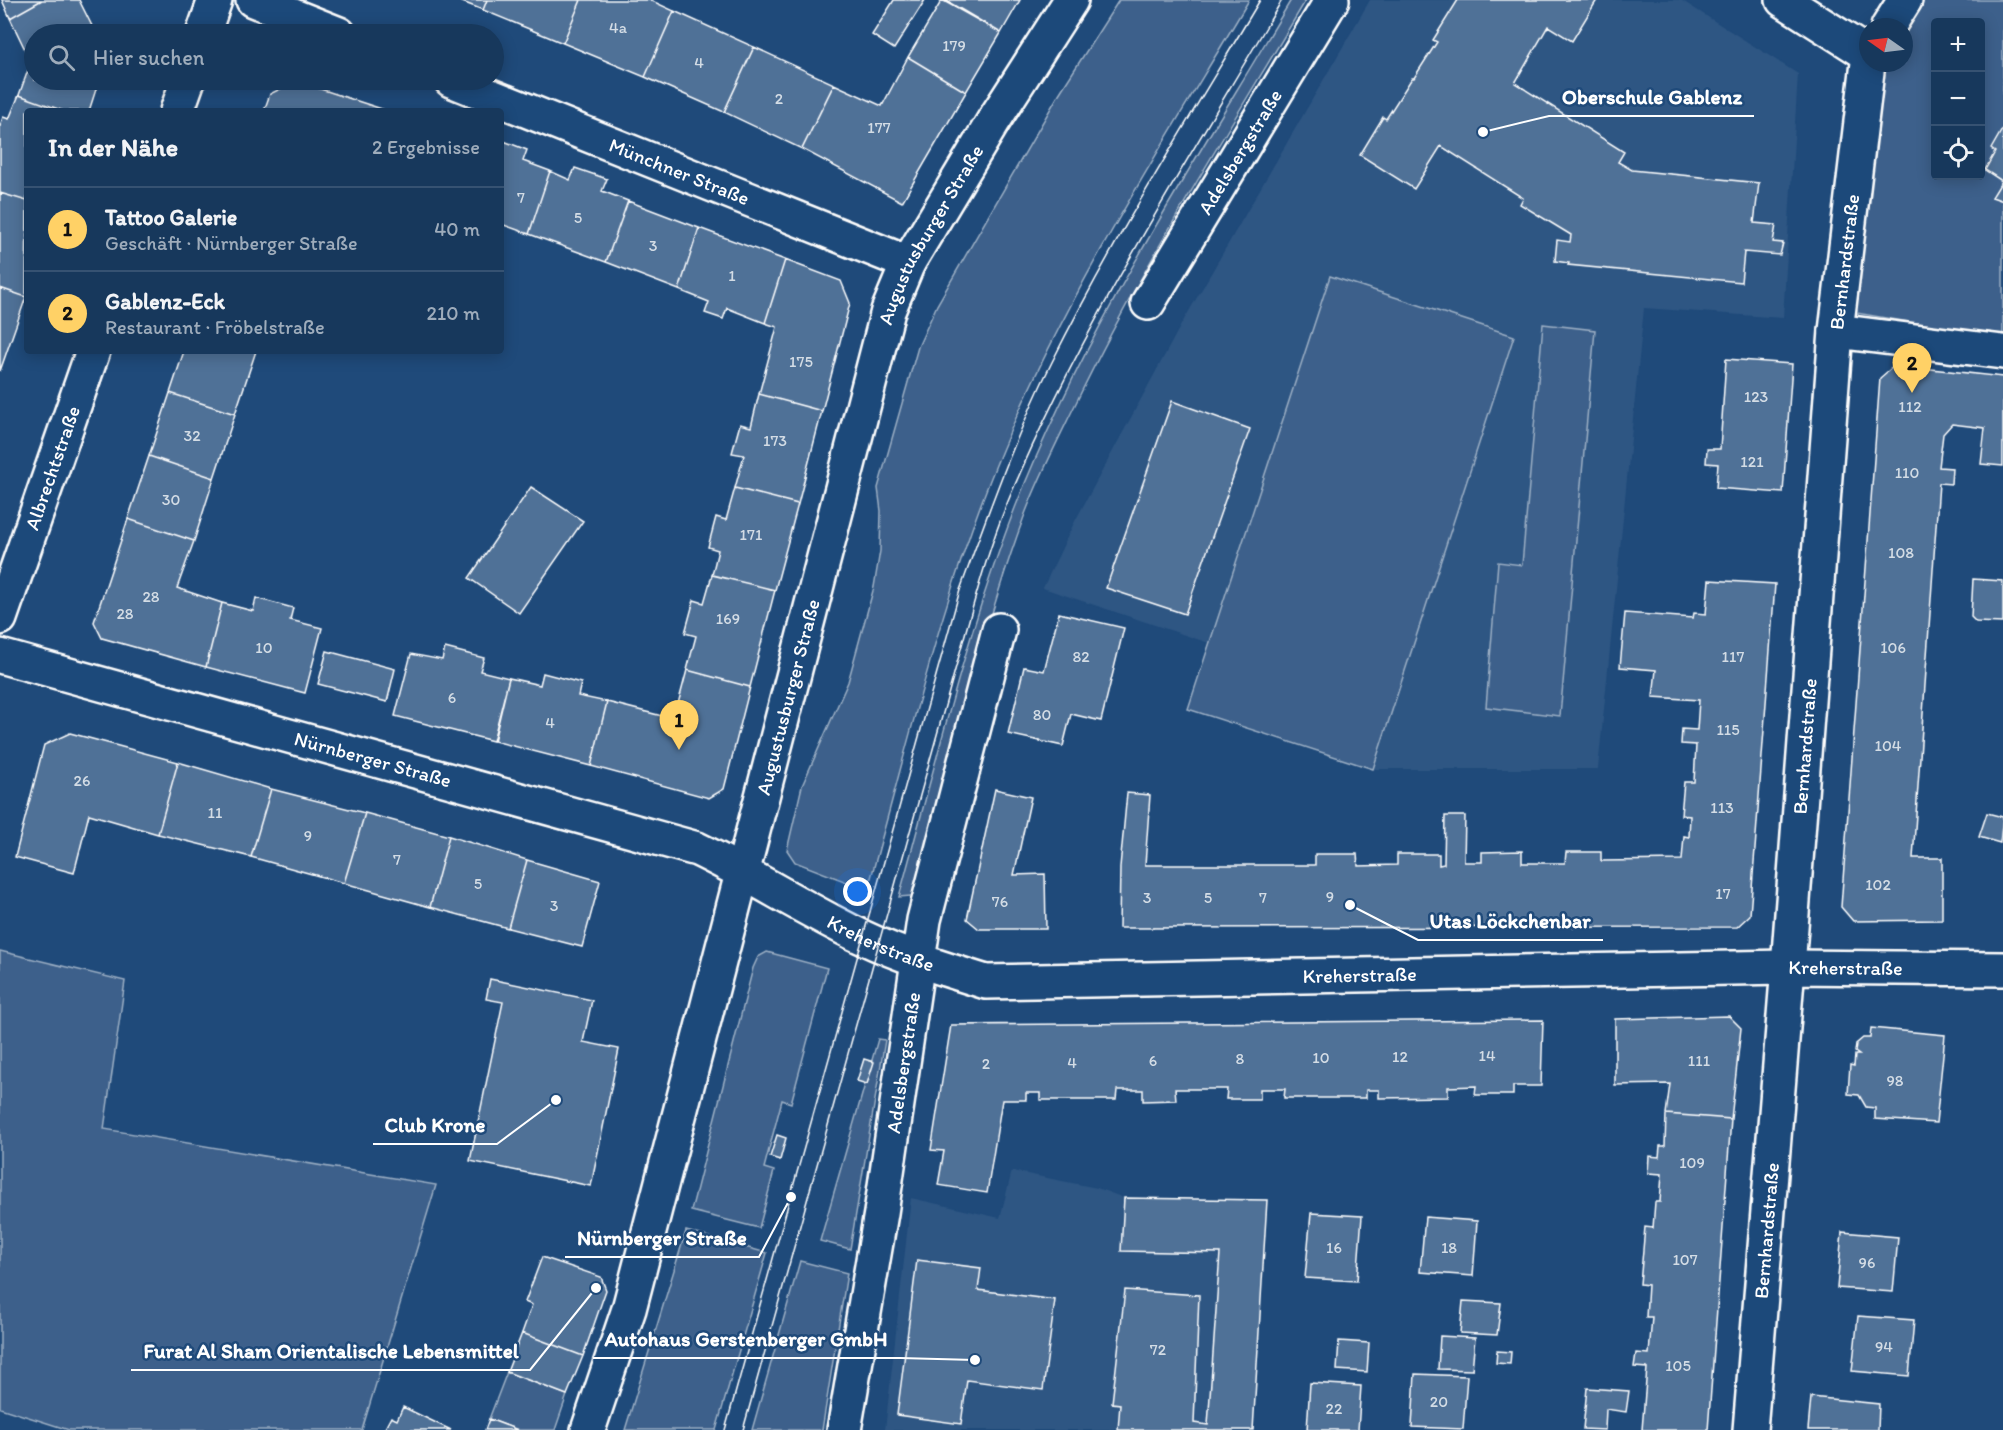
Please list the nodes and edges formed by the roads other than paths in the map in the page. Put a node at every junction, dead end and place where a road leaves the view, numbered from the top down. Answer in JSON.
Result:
{"nodes":[{"id":1,"x":215,"y":0,"type":"edge"},
{"id":2,"x":253,"y":0,"type":"edge"},
{"id":3,"x":1071,"y":0,"type":"edge"},
{"id":4,"x":1332,"y":0,"type":"edge"},
{"id":5,"x":1783,"y":0,"type":"edge"},
{"id":6,"x":1905,"y":0,"type":"edge"},
{"id":7,"x":1894,"y":18,"type":"edge"},
{"id":8,"x":207,"y":24,"type":"edge"},
{"id":9,"x":314,"y":24,"type":"edge"},
{"id":10,"x":1859,"y":48,"type":"edge"},
{"id":11,"x":1867,"y":72,"type":"edge"},
{"id":12,"x":184,"y":90,"type":"edge"},
{"id":13,"x":476,"y":90,"type":"edge"},
{"id":14,"x":178,"y":108,"type":"edge"},
{"id":15,"x":908,"y":263,"type":"junction"},
{"id":16,"x":1148,"y":303,"type":"dead end"},
{"id":17,"x":1836,"y":331,"type":"junction"},
{"id":18,"x":2003,"y":352,"type":"edge"},
{"id":19,"x":92,"y":354,"type":"edge"},
{"id":20,"x":0,"y":618,"type":"edge"},
{"id":21,"x":999,"y":630,"type":"dead end"},
{"id":22,"x":0,"y":656,"type":"edge"},
{"id":23,"x":742,"y":871,"type":"junction"},
{"id":24,"x":917,"y":960,"type":"junction"},
{"id":25,"x":1788,"y":967,"type":"junction"},
{"id":26,"x":2003,"y":969,"type":"edge"},
{"id":27,"x":588,"y":1430,"type":"edge"},
{"id":28,"x":844,"y":1430,"type":"edge"},
{"id":29,"x":1750,"y":1430,"type":"edge"}],
"edges":[{"from":1,"to":8,"type":"street"},
{"from":2,"to":9,"type":"street"},
{"from":3,"to":15,"type":"street","name":"Augustusburger Straße"},
{"from":4,"to":16,"type":"street","name":"Adelsbergstraße"},
{"from":5,"to":10,"type":"street"},
{"from":6,"to":7,"type":"street"},
{"from":11,"to":17,"type":"street","name":"Bernhardstraße"},
{"from":12,"to":14,"type":"street"},
{"from":13,"to":15,"type":"street","name":"Münchner Straße"},
{"from":15,"to":23,"type":"street","name":"Augustusburger Straße"},
{"from":17,"to":18,"type":"street"},
{"from":17,"to":25,"type":"street","name":"Bernhardstraße"},
{"from":19,"to":20,"type":"street","name":"Albrechtstraße"},
{"from":21,"to":24,"type":"street","name":"Adelsbergstraße"},
{"from":22,"to":23,"type":"street","name":"Nürnberger Straße"},
{"from":23,"to":24,"type":"street","name":"Kreherstraße"},
{"from":23,"to":27,"type":"street","name":"Augustusburger Straße"},
{"from":24,"to":25,"type":"street","name":"Kreherstraße"},
{"from":24,"to":28,"type":"street","name":"Adelsbergstraße"},
{"from":25,"to":26,"type":"street","name":"Kreherstraße"},
{"from":25,"to":29,"type":"street","name":"Bernhardstraße"}]}
